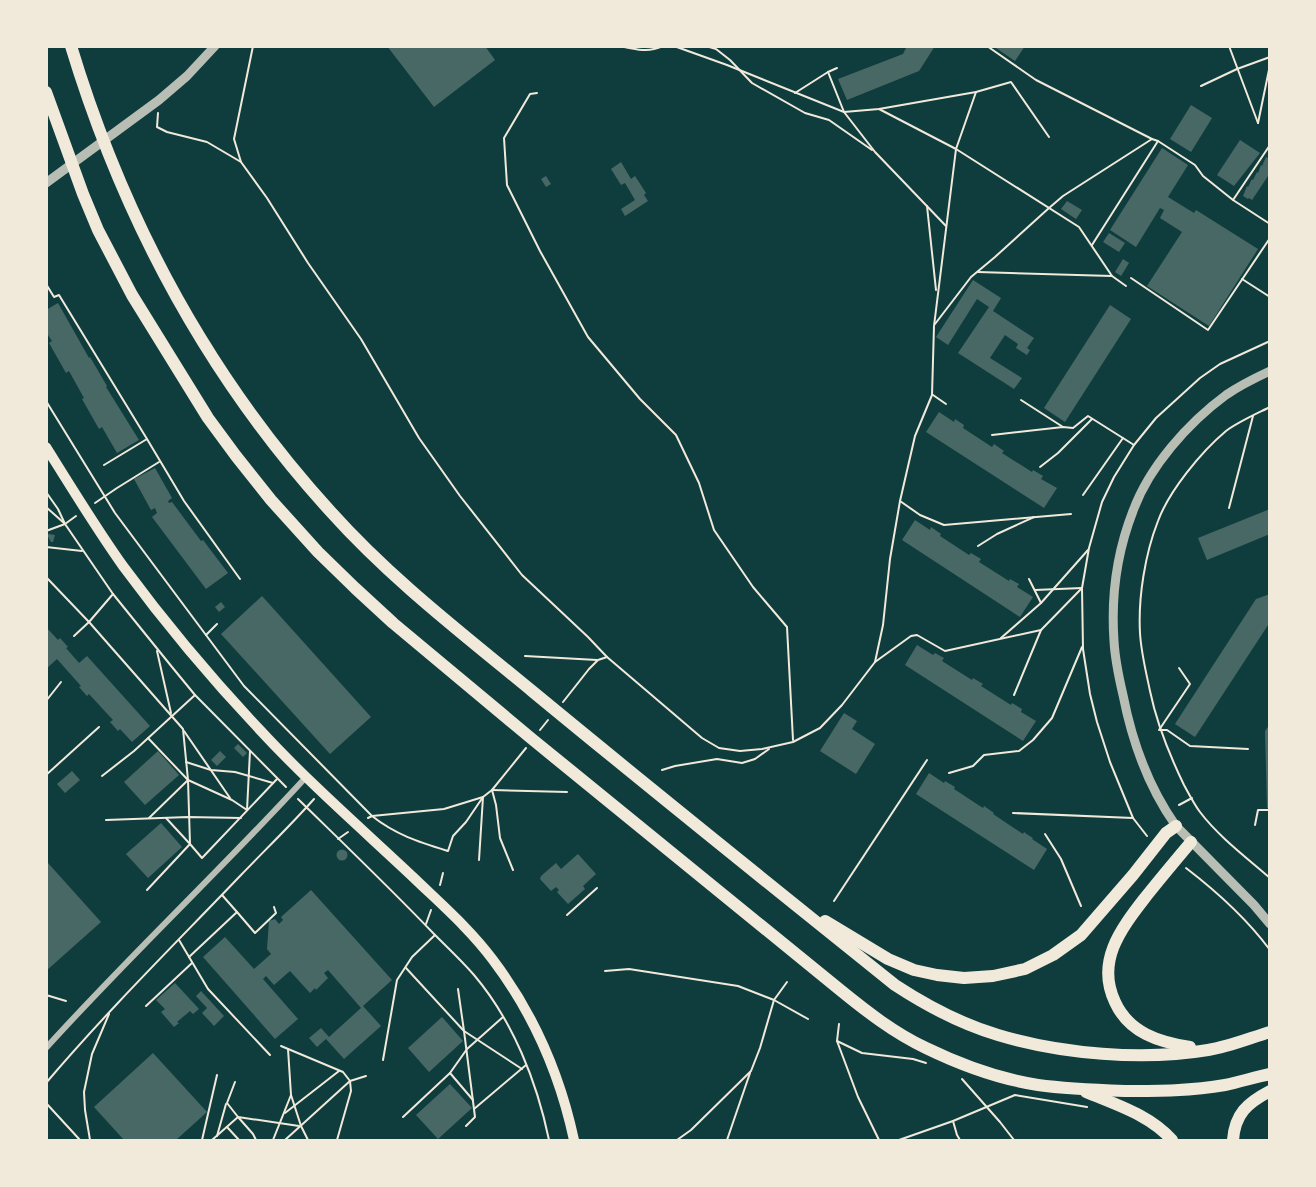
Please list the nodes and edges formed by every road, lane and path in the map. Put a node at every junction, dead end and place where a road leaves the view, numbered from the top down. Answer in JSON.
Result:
{"nodes":[{"id":1,"x":71,"y":46,"type":"edge"},
{"id":2,"x":215,"y":46,"type":"edge"},
{"id":3,"x":253,"y":46,"type":"edge"},
{"id":4,"x":617,"y":46,"type":"edge"},
{"id":5,"x":663,"y":46,"type":"edge"},
{"id":6,"x":674,"y":46,"type":"edge"},
{"id":7,"x":706,"y":46,"type":"edge"},
{"id":8,"x":987,"y":46,"type":"edge"},
{"id":9,"x":1229,"y":46,"type":"edge"},
{"id":10,"x":625,"y":47,"type":"edge"},
{"id":11,"x":633,"y":47,"type":"edge"},
{"id":12,"x":1269,"y":57,"type":"edge"},
{"id":13,"x":1269,"y":65,"type":"edge"},
{"id":14,"x":837,"y":68,"type":"dead end"},
{"id":15,"x":1237,"y":69,"type":"junction"},
{"id":16,"x":738,"y":70,"type":"junction"},
{"id":17,"x":828,"y":72,"type":"junction"},
{"id":18,"x":1201,"y":86,"type":"dead end"},
{"id":19,"x":46,"y":92,"type":"edge"},
{"id":20,"x":976,"y":92,"type":"junction"},
{"id":21,"x":537,"y":93,"type":"dead end"},
{"id":22,"x":795,"y":93,"type":"junction"},
{"id":23,"x":159,"y":100,"type":"junction"},
{"id":24,"x":879,"y":109,"type":"junction"},
{"id":25,"x":844,"y":112,"type":"junction"},
{"id":26,"x":1049,"y":137,"type":"dead end"},
{"id":27,"x":1152,"y":139,"type":"junction"},
{"id":28,"x":1158,"y":141,"type":"junction"},
{"id":29,"x":1269,"y":145,"type":"edge"},
{"id":30,"x":956,"y":149,"type":"junction"},
{"id":31,"x":875,"y":152,"type":"junction"},
{"id":32,"x":1265,"y":152,"type":"junction"},
{"id":33,"x":1269,"y":156,"type":"edge"},
{"id":34,"x":241,"y":162,"type":"junction"},
{"id":35,"x":46,"y":183,"type":"edge"},
{"id":36,"x":1233,"y":200,"type":"junction"},
{"id":37,"x":927,"y":206,"type":"junction"},
{"id":38,"x":1049,"y":208,"type":"junction"},
{"id":39,"x":1269,"y":224,"type":"edge"},
{"id":40,"x":946,"y":226,"type":"junction"},
{"id":41,"x":1269,"y":238,"type":"edge"},
{"id":42,"x":1092,"y":245,"type":"junction"},
{"id":43,"x":978,"y":272,"type":"junction"},
{"id":44,"x":1112,"y":276,"type":"junction"},
{"id":45,"x":1131,"y":278,"type":"dead end"},
{"id":46,"x":1242,"y":279,"type":"junction"},
{"id":47,"x":46,"y":284,"type":"edge"},
{"id":48,"x":1126,"y":286,"type":"dead end"},
{"id":49,"x":937,"y":295,"type":"junction"},
{"id":50,"x":1269,"y":297,"type":"edge"},
{"id":51,"x":934,"y":326,"type":"junction"},
{"id":52,"x":1269,"y":341,"type":"edge"},
{"id":53,"x":1220,"y":364,"type":"dead end"},
{"id":54,"x":1269,"y":371,"type":"edge"},
{"id":55,"x":932,"y":395,"type":"junction"},
{"id":56,"x":1021,"y":400,"type":"dead end"},
{"id":57,"x":46,"y":401,"type":"edge"},
{"id":58,"x":946,"y":404,"type":"dead end"},
{"id":59,"x":1269,"y":407,"type":"edge"},
{"id":60,"x":1253,"y":416,"type":"junction"},
{"id":61,"x":1092,"y":418,"type":"junction"},
{"id":62,"x":1063,"y":427,"type":"junction"},
{"id":63,"x":992,"y":435,"type":"dead end"},
{"id":64,"x":1123,"y":438,"type":"junction"},
{"id":65,"x":147,"y":440,"type":"junction"},
{"id":66,"x":1134,"y":446,"type":"dead end"},
{"id":67,"x":46,"y":447,"type":"edge"},
{"id":68,"x":160,"y":462,"type":"junction"},
{"id":69,"x":104,"y":465,"type":"dead end"},
{"id":70,"x":1040,"y":466,"type":"dead end"},
{"id":71,"x":46,"y":492,"type":"edge"},
{"id":72,"x":1083,"y":495,"type":"dead end"},
{"id":73,"x":105,"y":496,"type":"junction"},
{"id":74,"x":900,"y":501,"type":"junction"},
{"id":75,"x":46,"y":507,"type":"edge"},
{"id":76,"x":1229,"y":508,"type":"dead end"},
{"id":77,"x":1071,"y":513,"type":"dead end"},
{"id":78,"x":1036,"y":516,"type":"junction"},
{"id":79,"x":64,"y":524,"type":"junction"},
{"id":80,"x":978,"y":546,"type":"dead end"},
{"id":81,"x":46,"y":547,"type":"edge"},
{"id":82,"x":1089,"y":548,"type":"dead end"},
{"id":83,"x":82,"y":551,"type":"junction"},
{"id":84,"x":46,"y":578,"type":"edge"},
{"id":85,"x":240,"y":579,"type":"dead end"},
{"id":86,"x":1029,"y":579,"type":"dead end"},
{"id":87,"x":1035,"y":590,"type":"junction"},
{"id":88,"x":1053,"y":590,"type":"junction"},
{"id":89,"x":113,"y":594,"type":"junction"},
{"id":90,"x":1041,"y":603,"type":"junction"},
{"id":91,"x":89,"y":622,"type":"junction"},
{"id":92,"x":217,"y":624,"type":"dead end"},
{"id":93,"x":1041,"y":630,"type":"junction"},
{"id":94,"x":206,"y":635,"type":"junction"},
{"id":95,"x":74,"y":636,"type":"dead end"},
{"id":96,"x":1000,"y":639,"type":"junction"},
{"id":97,"x":1083,"y":645,"type":"dead end"},
{"id":98,"x":156,"y":648,"type":"junction"},
{"id":99,"x":525,"y":656,"type":"dead end"},
{"id":100,"x":607,"y":657,"type":"junction"},
{"id":101,"x":598,"y":660,"type":"junction"},
{"id":102,"x":875,"y":662,"type":"junction"},
{"id":103,"x":1179,"y":668,"type":"dead end"},
{"id":104,"x":589,"y":669,"type":"dead end"},
{"id":105,"x":61,"y":682,"type":"dead end"},
{"id":106,"x":195,"y":694,"type":"junction"},
{"id":107,"x":1014,"y":695,"type":"dead end"},
{"id":108,"x":46,"y":701,"type":"edge"},
{"id":109,"x":172,"y":716,"type":"junction"},
{"id":110,"x":99,"y":727,"type":"dead end"},
{"id":111,"x":183,"y":729,"type":"junction"},
{"id":112,"x":1159,"y":730,"type":"junction"},
{"id":113,"x":148,"y":738,"type":"junction"},
{"id":114,"x":793,"y":742,"type":"junction"},
{"id":115,"x":772,"y":747,"type":"junction"},
{"id":116,"x":1248,"y":749,"type":"dead end"},
{"id":117,"x":250,"y":751,"type":"junction"},
{"id":118,"x":927,"y":760,"type":"dead end"},
{"id":119,"x":186,"y":762,"type":"junction"},
{"id":120,"x":211,"y":770,"type":"junction"},
{"id":121,"x":662,"y":770,"type":"dead end"},
{"id":122,"x":949,"y":773,"type":"dead end"},
{"id":123,"x":505,"y":774,"type":"dead end"},
{"id":124,"x":46,"y":776,"type":"edge"},
{"id":125,"x":102,"y":776,"type":"dead end"},
{"id":126,"x":249,"y":776,"type":"junction"},
{"id":127,"x":307,"y":776,"type":"junction"},
{"id":128,"x":188,"y":780,"type":"junction"},
{"id":129,"x":273,"y":783,"type":"junction"},
{"id":130,"x":492,"y":790,"type":"junction"},
{"id":131,"x":567,"y":792,"type":"dead end"},
{"id":132,"x":483,"y":797,"type":"junction"},
{"id":133,"x":1192,"y":798,"type":"junction"},
{"id":134,"x":232,"y":800,"type":"junction"},
{"id":135,"x":1179,"y":805,"type":"dead end"},
{"id":136,"x":247,"y":810,"type":"junction"},
{"id":137,"x":1269,"y":810,"type":"edge"},
{"id":138,"x":1013,"y":813,"type":"dead end"},
{"id":139,"x":372,"y":816,"type":"junction"},
{"id":140,"x":188,"y":817,"type":"junction"},
{"id":141,"x":166,"y":818,"type":"junction"},
{"id":142,"x":240,"y":818,"type":"junction"},
{"id":143,"x":1133,"y":818,"type":"dead end"},
{"id":144,"x":148,"y":819,"type":"junction"},
{"id":145,"x":106,"y":820,"type":"dead end"},
{"id":146,"x":1176,"y":825,"type":"junction"},
{"id":147,"x":1255,"y":825,"type":"dead end"},
{"id":148,"x":1142,"y":830,"type":"dead end"},
{"id":149,"x":1045,"y":834,"type":"dead end"},
{"id":150,"x":1191,"y":842,"type":"junction"},
{"id":151,"x":190,"y":844,"type":"junction"},
{"id":152,"x":1156,"y":845,"type":"junction"},
{"id":153,"x":479,"y":860,"type":"dead end"},
{"id":154,"x":1176,"y":860,"type":"junction"},
{"id":155,"x":513,"y":870,"type":"dead end"},
{"id":156,"x":1269,"y":878,"type":"edge"},
{"id":157,"x":597,"y":888,"type":"dead end"},
{"id":158,"x":147,"y":890,"type":"dead end"},
{"id":159,"x":222,"y":896,"type":"junction"},
{"id":160,"x":786,"y":897,"type":"junction"},
{"id":161,"x":834,"y":901,"type":"dead end"},
{"id":162,"x":1082,"y":906,"type":"dead end"},
{"id":163,"x":274,"y":907,"type":"dead end"},
{"id":164,"x":237,"y":912,"type":"junction"},
{"id":165,"x":567,"y":915,"type":"dead end"},
{"id":166,"x":1269,"y":924,"type":"edge"},
{"id":167,"x":435,"y":935,"type":"junction"},
{"id":168,"x":179,"y":940,"type":"junction"},
{"id":169,"x":1269,"y":950,"type":"edge"},
{"id":170,"x":189,"y":957,"type":"junction"},
{"id":171,"x":192,"y":963,"type":"junction"},
{"id":172,"x":406,"y":968,"type":"junction"},
{"id":173,"x":605,"y":971,"type":"dead end"},
{"id":174,"x":787,"y":982,"type":"dead end"},
{"id":175,"x":458,"y":989,"type":"dead end"},
{"id":176,"x":46,"y":995,"type":"edge"},
{"id":177,"x":774,"y":1000,"type":"junction"},
{"id":178,"x":66,"y":1001,"type":"dead end"},
{"id":179,"x":146,"y":1006,"type":"dead end"},
{"id":180,"x":110,"y":1011,"type":"junction"},
{"id":181,"x":503,"y":1017,"type":"junction"},
{"id":182,"x":808,"y":1019,"type":"dead end"},
{"id":183,"x":839,"y":1024,"type":"dead end"},
{"id":184,"x":464,"y":1031,"type":"junction"},
{"id":185,"x":1269,"y":1032,"type":"edge"},
{"id":186,"x":478,"y":1039,"type":"junction"},
{"id":187,"x":837,"y":1041,"type":"junction"},
{"id":188,"x":281,"y":1046,"type":"dead end"},
{"id":189,"x":46,"y":1048,"type":"edge"},
{"id":190,"x":288,"y":1049,"type":"junction"},
{"id":191,"x":467,"y":1049,"type":"junction"},
{"id":192,"x":1209,"y":1050,"type":"junction"},
{"id":193,"x":270,"y":1054,"type":"dead end"},
{"id":194,"x":382,"y":1060,"type":"dead end"},
{"id":195,"x":927,"y":1063,"type":"dead end"},
{"id":196,"x":526,"y":1065,"type":"junction"},
{"id":197,"x":522,"y":1069,"type":"junction"},
{"id":198,"x":339,"y":1071,"type":"junction"},
{"id":199,"x":751,"y":1071,"type":"junction"},
{"id":200,"x":450,"y":1072,"type":"junction"},
{"id":201,"x":1269,"y":1074,"type":"edge"},
{"id":202,"x":217,"y":1075,"type":"dead end"},
{"id":203,"x":954,"y":1075,"type":"dead end"},
{"id":204,"x":366,"y":1076,"type":"dead end"},
{"id":205,"x":350,"y":1081,"type":"junction"},
{"id":206,"x":235,"y":1082,"type":"dead end"},
{"id":207,"x":46,"y":1083,"type":"edge"},
{"id":208,"x":1080,"y":1089,"type":"junction"},
{"id":209,"x":1269,"y":1091,"type":"edge"},
{"id":210,"x":291,"y":1095,"type":"junction"},
{"id":211,"x":473,"y":1100,"type":"junction"},
{"id":212,"x":46,"y":1103,"type":"edge"},
{"id":213,"x":226,"y":1103,"type":"junction"},
{"id":214,"x":294,"y":1106,"type":"junction"},
{"id":215,"x":987,"y":1107,"type":"junction"},
{"id":216,"x":1087,"y":1107,"type":"dead end"},
{"id":217,"x":474,"y":1109,"type":"junction"},
{"id":218,"x":283,"y":1115,"type":"junction"},
{"id":219,"x":238,"y":1117,"type":"junction"},
{"id":220,"x":403,"y":1117,"type":"dead end"},
{"id":221,"x":953,"y":1121,"type":"junction"},
{"id":222,"x":280,"y":1123,"type":"junction"},
{"id":223,"x":301,"y":1126,"type":"junction"},
{"id":224,"x":466,"y":1126,"type":"dead end"},
{"id":225,"x":227,"y":1127,"type":"junction"},
{"id":226,"x":217,"y":1136,"type":"junction"},
{"id":227,"x":80,"y":1140,"type":"edge"},
{"id":228,"x":90,"y":1140,"type":"edge"},
{"id":229,"x":202,"y":1140,"type":"edge"},
{"id":230,"x":212,"y":1140,"type":"edge"},
{"id":231,"x":239,"y":1140,"type":"edge"},
{"id":232,"x":256,"y":1140,"type":"edge"},
{"id":233,"x":273,"y":1140,"type":"edge"},
{"id":234,"x":285,"y":1140,"type":"edge"},
{"id":235,"x":308,"y":1140,"type":"edge"},
{"id":236,"x":337,"y":1140,"type":"edge"},
{"id":237,"x":549,"y":1140,"type":"edge"},
{"id":238,"x":574,"y":1140,"type":"edge"},
{"id":239,"x":677,"y":1140,"type":"edge"},
{"id":240,"x":727,"y":1140,"type":"edge"},
{"id":241,"x":879,"y":1140,"type":"edge"},
{"id":242,"x":899,"y":1140,"type":"edge"},
{"id":243,"x":960,"y":1140,"type":"edge"},
{"id":244,"x":1014,"y":1140,"type":"edge"},
{"id":245,"x":1172,"y":1140,"type":"edge"},
{"id":246,"x":1233,"y":1140,"type":"edge"}],
"edges":[{"from":1,"to":160,"type":"main road"},
{"from":2,"to":23,"type":"street"},
{"from":3,"to":34,"type":"path"},
{"from":4,"to":10,"type":"path"},
{"from":5,"to":11,"type":"path"},
{"from":6,"to":16,"type":"path"},
{"from":7,"to":16,"type":"path"},
{"from":8,"to":27,"type":"path"},
{"from":9,"to":15,"type":"path"},
{"from":10,"to":11,"type":"path"},
{"from":12,"to":15,"type":"path"},
{"from":13,"to":15,"type":"path"},
{"from":14,"to":17,"type":"path"},
{"from":15,"to":18,"type":"path"},
{"from":16,"to":22,"type":"path"},
{"from":16,"to":31,"type":"path"},
{"from":17,"to":22,"type":"path"},
{"from":17,"to":25,"type":"path"},
{"from":19,"to":208,"type":"main road"},
{"from":20,"to":24,"type":"path"},
{"from":20,"to":26,"type":"path"},
{"from":20,"to":30,"type":"path"},
{"from":21,"to":114,"type":"path"},
{"from":22,"to":25,"type":"path"},
{"from":23,"to":34,"type":"path"},
{"from":23,"to":35,"type":"street"},
{"from":24,"to":25,"type":"path"},
{"from":24,"to":30,"type":"path"},
{"from":25,"to":31,"type":"path"},
{"from":27,"to":28,"type":"path"},
{"from":27,"to":38,"type":"path"},
{"from":28,"to":36,"type":"path"},
{"from":28,"to":42,"type":"path"},
{"from":29,"to":32,"type":"path"},
{"from":30,"to":38,"type":"path"},
{"from":30,"to":40,"type":"path"},
{"from":31,"to":37,"type":"path"},
{"from":32,"to":33,"type":"path"},
{"from":32,"to":36,"type":"path"},
{"from":34,"to":100,"type":"path"},
{"from":36,"to":39,"type":"path"},
{"from":37,"to":40,"type":"path"},
{"from":37,"to":49,"type":"path"},
{"from":38,"to":42,"type":"path"},
{"from":38,"to":43,"type":"path"},
{"from":40,"to":49,"type":"path"},
{"from":41,"to":46,"type":"path"},
{"from":42,"to":44,"type":"path"},
{"from":43,"to":44,"type":"path"},
{"from":43,"to":51,"type":"path"},
{"from":44,"to":48,"type":"path"},
{"from":45,"to":46,"type":"path"},
{"from":46,"to":50,"type":"path"},
{"from":47,"to":65,"type":"path"},
{"from":49,"to":51,"type":"path"},
{"from":51,"to":55,"type":"path"},
{"from":52,"to":53,"type":"path"},
{"from":54,"to":146,"type":"street"},
{"from":55,"to":58,"type":"path"},
{"from":55,"to":74,"type":"path"},
{"from":56,"to":62,"type":"path"},
{"from":57,"to":73,"type":"path"},
{"from":59,"to":60,"type":"path"},
{"from":60,"to":76,"type":"path"},
{"from":60,"to":112,"type":"path"},
{"from":61,"to":62,"type":"path"},
{"from":61,"to":64,"type":"path"},
{"from":61,"to":70,"type":"path"},
{"from":62,"to":63,"type":"path"},
{"from":64,"to":66,"type":"path"},
{"from":64,"to":72,"type":"path"},
{"from":65,"to":68,"type":"path"},
{"from":65,"to":69,"type":"path"},
{"from":67,"to":127,"type":"main road"},
{"from":68,"to":73,"type":"path"},
{"from":68,"to":85,"type":"path"},
{"from":71,"to":79,"type":"path"},
{"from":73,"to":94,"type":"path"},
{"from":74,"to":78,"type":"path"},
{"from":74,"to":102,"type":"path"},
{"from":75,"to":79,"type":"path"},
{"from":77,"to":78,"type":"path"},
{"from":78,"to":80,"type":"path"},
{"from":79,"to":83,"type":"path"},
{"from":81,"to":83,"type":"path"},
{"from":82,"to":88,"type":"path"},
{"from":83,"to":89,"type":"path"},
{"from":84,"to":91,"type":"path"},
{"from":86,"to":87,"type":"path"},
{"from":87,"to":88,"type":"path"},
{"from":87,"to":90,"type":"path"},
{"from":88,"to":90,"type":"path"},
{"from":88,"to":93,"type":"path"},
{"from":89,"to":91,"type":"path"},
{"from":89,"to":98,"type":"path"},
{"from":90,"to":96,"type":"path"},
{"from":91,"to":95,"type":"path"},
{"from":91,"to":109,"type":"path"},
{"from":92,"to":94,"type":"path"},
{"from":93,"to":96,"type":"path"},
{"from":93,"to":107,"type":"path"},
{"from":94,"to":139,"type":"path"},
{"from":96,"to":102,"type":"path"},
{"from":97,"to":122,"type":"path"},
{"from":98,"to":106,"type":"path"},
{"from":98,"to":109,"type":"path"},
{"from":99,"to":101,"type":"path"},
{"from":100,"to":101,"type":"path"},
{"from":100,"to":115,"type":"path"},
{"from":101,"to":104,"type":"path"},
{"from":102,"to":114,"type":"path"},
{"from":103,"to":112,"type":"path"},
{"from":105,"to":108,"type":"path"},
{"from":106,"to":109,"type":"path"},
{"from":106,"to":117,"type":"path"},
{"from":109,"to":111,"type":"path"},
{"from":109,"to":113,"type":"path"},
{"from":110,"to":124,"type":"path"},
{"from":111,"to":119,"type":"path"},
{"from":111,"to":120,"type":"path"},
{"from":112,"to":116,"type":"path"},
{"from":112,"to":133,"type":"path"},
{"from":113,"to":125,"type":"path"},
{"from":113,"to":128,"type":"path"},
{"from":114,"to":115,"type":"path"},
{"from":115,"to":121,"type":"path"},
{"from":117,"to":126,"type":"path"},
{"from":117,"to":129,"type":"path"},
{"from":118,"to":161,"type":"path"},
{"from":119,"to":120,"type":"path"},
{"from":119,"to":128,"type":"path"},
{"from":120,"to":126,"type":"path"},
{"from":120,"to":134,"type":"path"},
{"from":123,"to":130,"type":"path"},
{"from":126,"to":129,"type":"path"},
{"from":126,"to":136,"type":"path"},
{"from":127,"to":189,"type":"street"},
{"from":127,"to":238,"type":"main road"},
{"from":128,"to":134,"type":"path"},
{"from":128,"to":140,"type":"path"},
{"from":128,"to":144,"type":"path"},
{"from":129,"to":136,"type":"path"},
{"from":130,"to":131,"type":"path"},
{"from":130,"to":132,"type":"path"},
{"from":130,"to":155,"type":"path"},
{"from":132,"to":139,"type":"path"},
{"from":132,"to":139,"type":"path"},
{"from":132,"to":153,"type":"path"},
{"from":133,"to":135,"type":"path"},
{"from":133,"to":156,"type":"path"},
{"from":134,"to":136,"type":"path"},
{"from":136,"to":142,"type":"path"},
{"from":137,"to":147,"type":"path"},
{"from":138,"to":143,"type":"path"},
{"from":140,"to":141,"type":"path"},
{"from":140,"to":142,"type":"path"},
{"from":140,"to":151,"type":"path"},
{"from":141,"to":144,"type":"path"},
{"from":141,"to":151,"type":"path"},
{"from":142,"to":151,"type":"path"},
{"from":144,"to":145,"type":"path"},
{"from":146,"to":150,"type":"street"},
{"from":146,"to":152,"type":"main road"},
{"from":148,"to":152,"type":"path"},
{"from":149,"to":162,"type":"path"},
{"from":150,"to":154,"type":"main road"},
{"from":150,"to":166,"type":"street"},
{"from":151,"to":158,"type":"path"},
{"from":152,"to":160,"type":"main road"},
{"from":154,"to":169,"type":"path"},
{"from":154,"to":192,"type":"main road"},
{"from":157,"to":165,"type":"path"},
{"from":159,"to":164,"type":"path"},
{"from":159,"to":167,"type":"path"},
{"from":159,"to":168,"type":"path"},
{"from":160,"to":192,"type":"main road"},
{"from":163,"to":164,"type":"path"},
{"from":164,"to":170,"type":"path"},
{"from":167,"to":172,"type":"path"},
{"from":167,"to":181,"type":"path"},
{"from":168,"to":170,"type":"path"},
{"from":168,"to":180,"type":"path"},
{"from":170,"to":171,"type":"path"},
{"from":171,"to":179,"type":"path"},
{"from":171,"to":193,"type":"path"},
{"from":172,"to":184,"type":"path"},
{"from":172,"to":194,"type":"path"},
{"from":173,"to":177,"type":"path"},
{"from":174,"to":177,"type":"path"},
{"from":175,"to":184,"type":"path"},
{"from":176,"to":178,"type":"path"},
{"from":177,"to":182,"type":"path"},
{"from":177,"to":199,"type":"path"},
{"from":180,"to":207,"type":"path"},
{"from":180,"to":228,"type":"path"},
{"from":181,"to":186,"type":"path"},
{"from":181,"to":196,"type":"path"},
{"from":183,"to":187,"type":"path"},
{"from":184,"to":186,"type":"path"},
{"from":184,"to":191,"type":"path"},
{"from":185,"to":192,"type":"main road"},
{"from":186,"to":191,"type":"path"},
{"from":186,"to":197,"type":"path"},
{"from":187,"to":195,"type":"path"},
{"from":187,"to":241,"type":"path"},
{"from":188,"to":190,"type":"path"},
{"from":190,"to":198,"type":"path"},
{"from":190,"to":210,"type":"path"},
{"from":191,"to":200,"type":"path"},
{"from":191,"to":211,"type":"path"},
{"from":196,"to":197,"type":"path"},
{"from":196,"to":237,"type":"path"},
{"from":197,"to":217,"type":"path"},
{"from":198,"to":205,"type":"path"},
{"from":198,"to":214,"type":"path"},
{"from":199,"to":239,"type":"path"},
{"from":199,"to":240,"type":"path"},
{"from":200,"to":211,"type":"path"},
{"from":200,"to":220,"type":"path"},
{"from":201,"to":208,"type":"main road"},
{"from":202,"to":229,"type":"path"},
{"from":203,"to":215,"type":"path"},
{"from":204,"to":205,"type":"path"},
{"from":205,"to":223,"type":"path"},
{"from":205,"to":236,"type":"path"},
{"from":206,"to":213,"type":"path"},
{"from":208,"to":245,"type":"main road"},
{"from":209,"to":246,"type":"main road"},
{"from":210,"to":214,"type":"path"},
{"from":210,"to":218,"type":"path"},
{"from":211,"to":217,"type":"path"},
{"from":212,"to":227,"type":"path"},
{"from":213,"to":219,"type":"path"},
{"from":213,"to":226,"type":"path"},
{"from":214,"to":218,"type":"path"},
{"from":214,"to":223,"type":"path"},
{"from":215,"to":216,"type":"path"},
{"from":215,"to":221,"type":"path"},
{"from":215,"to":244,"type":"path"},
{"from":217,"to":224,"type":"path"},
{"from":218,"to":222,"type":"path"},
{"from":219,"to":222,"type":"path"},
{"from":219,"to":225,"type":"path"},
{"from":219,"to":232,"type":"path"},
{"from":221,"to":242,"type":"path"},
{"from":221,"to":243,"type":"path"},
{"from":222,"to":223,"type":"path"},
{"from":222,"to":233,"type":"path"},
{"from":223,"to":234,"type":"path"},
{"from":223,"to":235,"type":"path"},
{"from":225,"to":226,"type":"path"},
{"from":225,"to":231,"type":"path"},
{"from":226,"to":230,"type":"path"}]}
